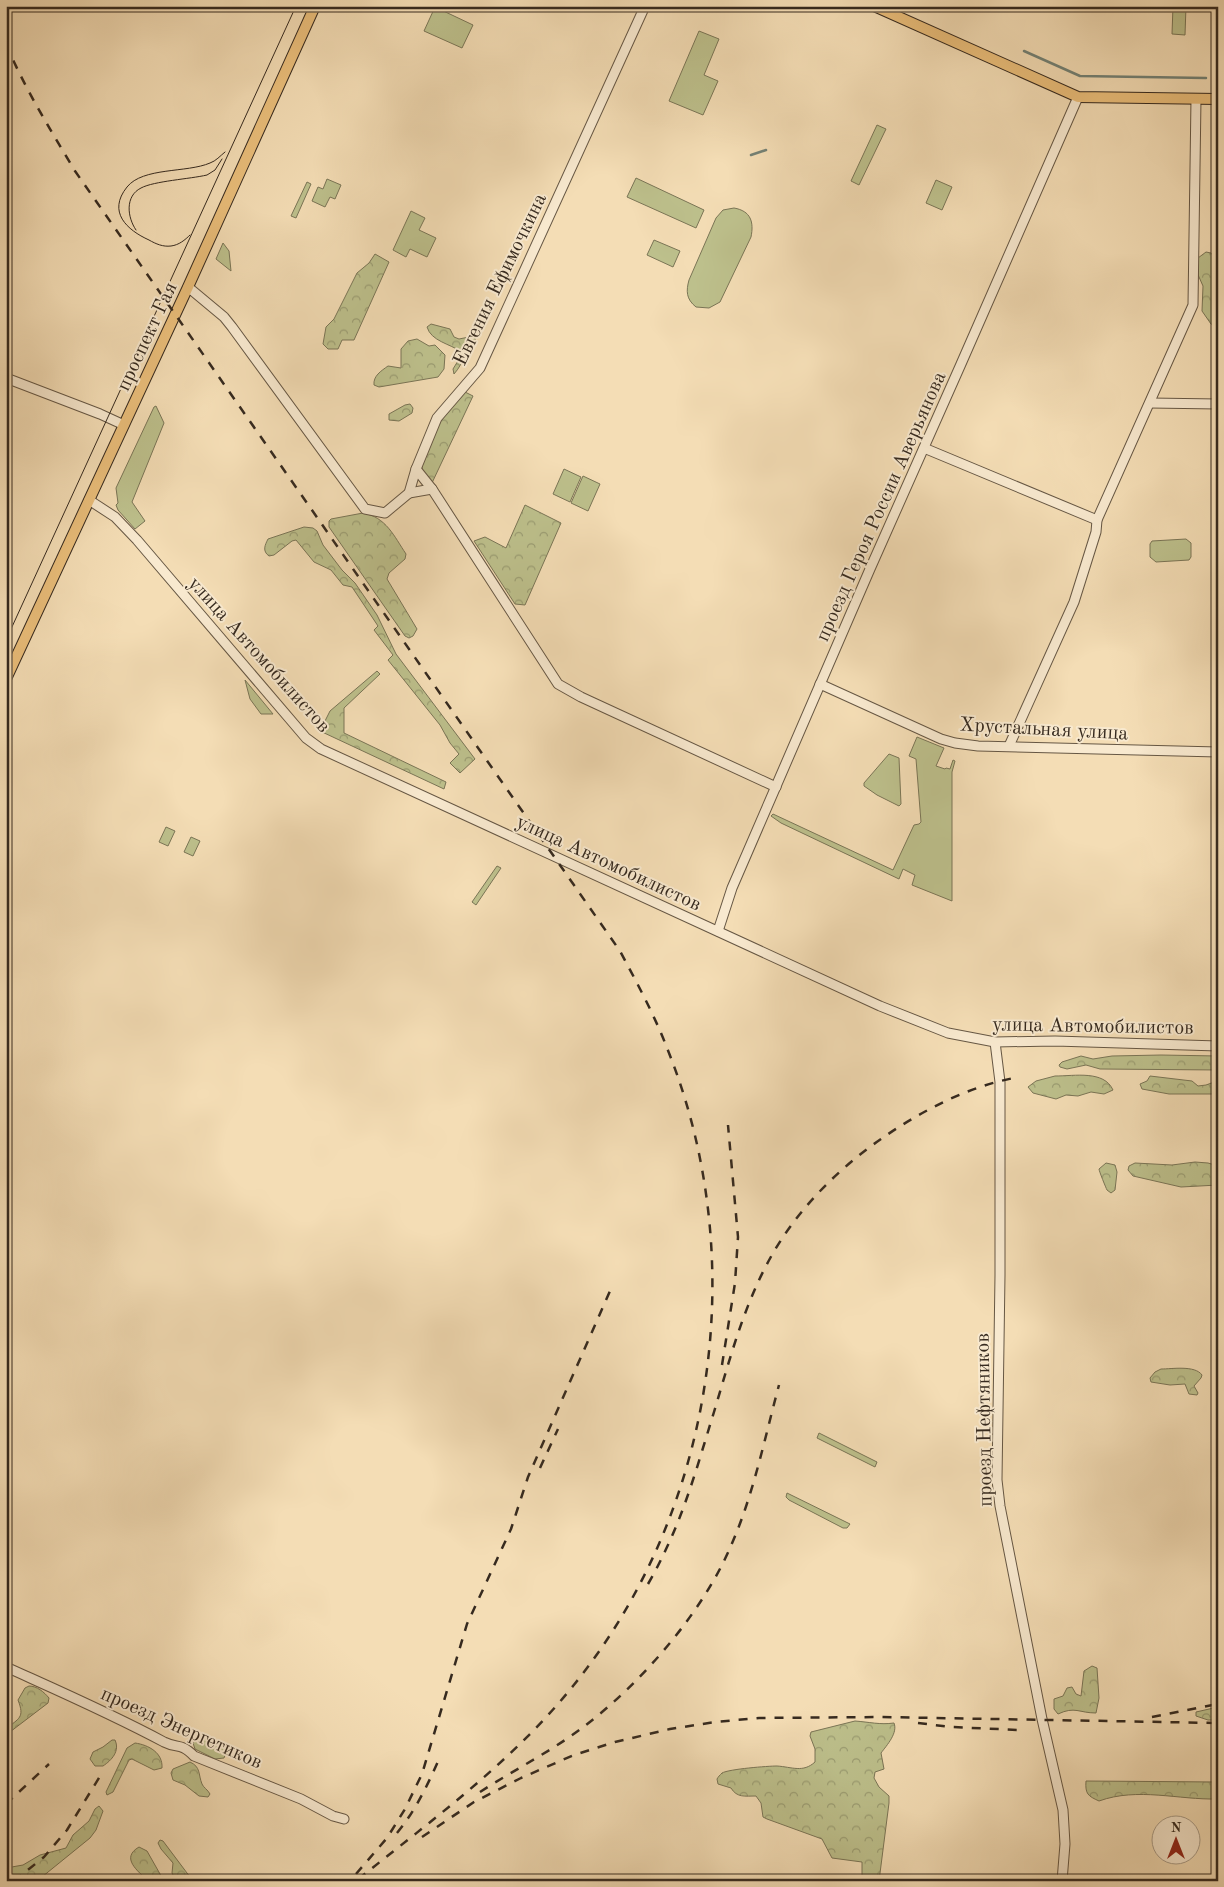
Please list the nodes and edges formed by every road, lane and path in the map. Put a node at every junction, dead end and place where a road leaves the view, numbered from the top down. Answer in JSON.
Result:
{"nodes":[{"id":1,"x":315,"y":6,"type":"edge"},
{"id":2,"x":645,"y":6,"type":"edge"},
{"id":3,"x":874,"y":6,"type":"edge"},
{"id":4,"x":1078,"y":97,"type":"junction"},
{"id":5,"x":1196,"y":99,"type":"junction"},
{"id":6,"x":1218,"y":99,"type":"edge"},
{"id":7,"x":188,"y":288,"type":"junction"},
{"id":8,"x":6,"y":378,"type":"edge"},
{"id":9,"x":1150,"y":403,"type":"junction"},
{"id":10,"x":1218,"y":404,"type":"edge"},
{"id":11,"x":124,"y":426,"type":"junction"},
{"id":12,"x":924,"y":448,"type":"junction"},
{"id":13,"x":416,"y":469,"type":"junction"},
{"id":14,"x":432,"y":489,"type":"junction"},
{"id":15,"x":409,"y":494,"type":"junction"},
{"id":16,"x":89,"y":500,"type":"junction"},
{"id":17,"x":1097,"y":520,"type":"junction"},
{"id":18,"x":6,"y":679,"type":"edge"},
{"id":19,"x":820,"y":684,"type":"junction"},
{"id":20,"x":1009,"y":746,"type":"junction"},
{"id":21,"x":1218,"y":752,"type":"edge"},
{"id":22,"x":776,"y":787,"type":"junction"},
{"id":23,"x":718,"y":931,"type":"junction"},
{"id":24,"x":995,"y":1042,"type":"junction"},
{"id":25,"x":1218,"y":1046,"type":"edge"},
{"id":26,"x":6,"y":1667,"type":"edge"},
{"id":27,"x":344,"y":1819,"type":"dead end"},
{"id":28,"x":1062,"y":1881,"type":"edge"}],
"edges":[{"from":1,"to":7,"type":"main road","name":"проспект Гая"},
{"from":2,"to":13,"type":"street","name":"Евгения Ефимочкина"},
{"from":3,"to":4,"type":"main road"},
{"from":4,"to":5,"type":"main road"},
{"from":4,"to":12,"type":"street","name":"проезд Героя России Аверьянова"},
{"from":5,"to":6,"type":"main road"},
{"from":5,"to":9,"type":"street"},
{"from":7,"to":11,"type":"main road","name":"проспект Гая"},
{"from":7,"to":15,"type":"street"},
{"from":8,"to":11,"type":"street"},
{"from":9,"to":10,"type":"street"},
{"from":9,"to":17,"type":"street"},
{"from":11,"to":16,"type":"main road","name":"проспект Гая"},
{"from":12,"to":17,"type":"street"},
{"from":12,"to":19,"type":"street","name":"проезд Героя России Аверьянова"},
{"from":13,"to":14,"type":"street"},
{"from":13,"to":15,"type":"street","name":"Евгения Ефимочкина"},
{"from":14,"to":15,"type":"street"},
{"from":14,"to":22,"type":"street"},
{"from":16,"to":18,"type":"main road","name":"проспект Гая"},
{"from":16,"to":23,"type":"street","name":"улица Автомобилистов"},
{"from":17,"to":20,"type":"street"},
{"from":19,"to":20,"type":"street","name":"Хрустальная улица"},
{"from":19,"to":22,"type":"street","name":"проезд Героя России Аверьянова"},
{"from":20,"to":21,"type":"street","name":"Хрустальная улица"},
{"from":22,"to":23,"type":"street","name":"проезд Героя России Аверьянова"},
{"from":23,"to":24,"type":"street","name":"улица Автомобилистов"},
{"from":24,"to":25,"type":"street","name":"улица Автомобилистов"},
{"from":24,"to":28,"type":"street","name":"проезд Нефтяников"},
{"from":26,"to":27,"type":"street","name":"проезд Энергетиков"}]}
